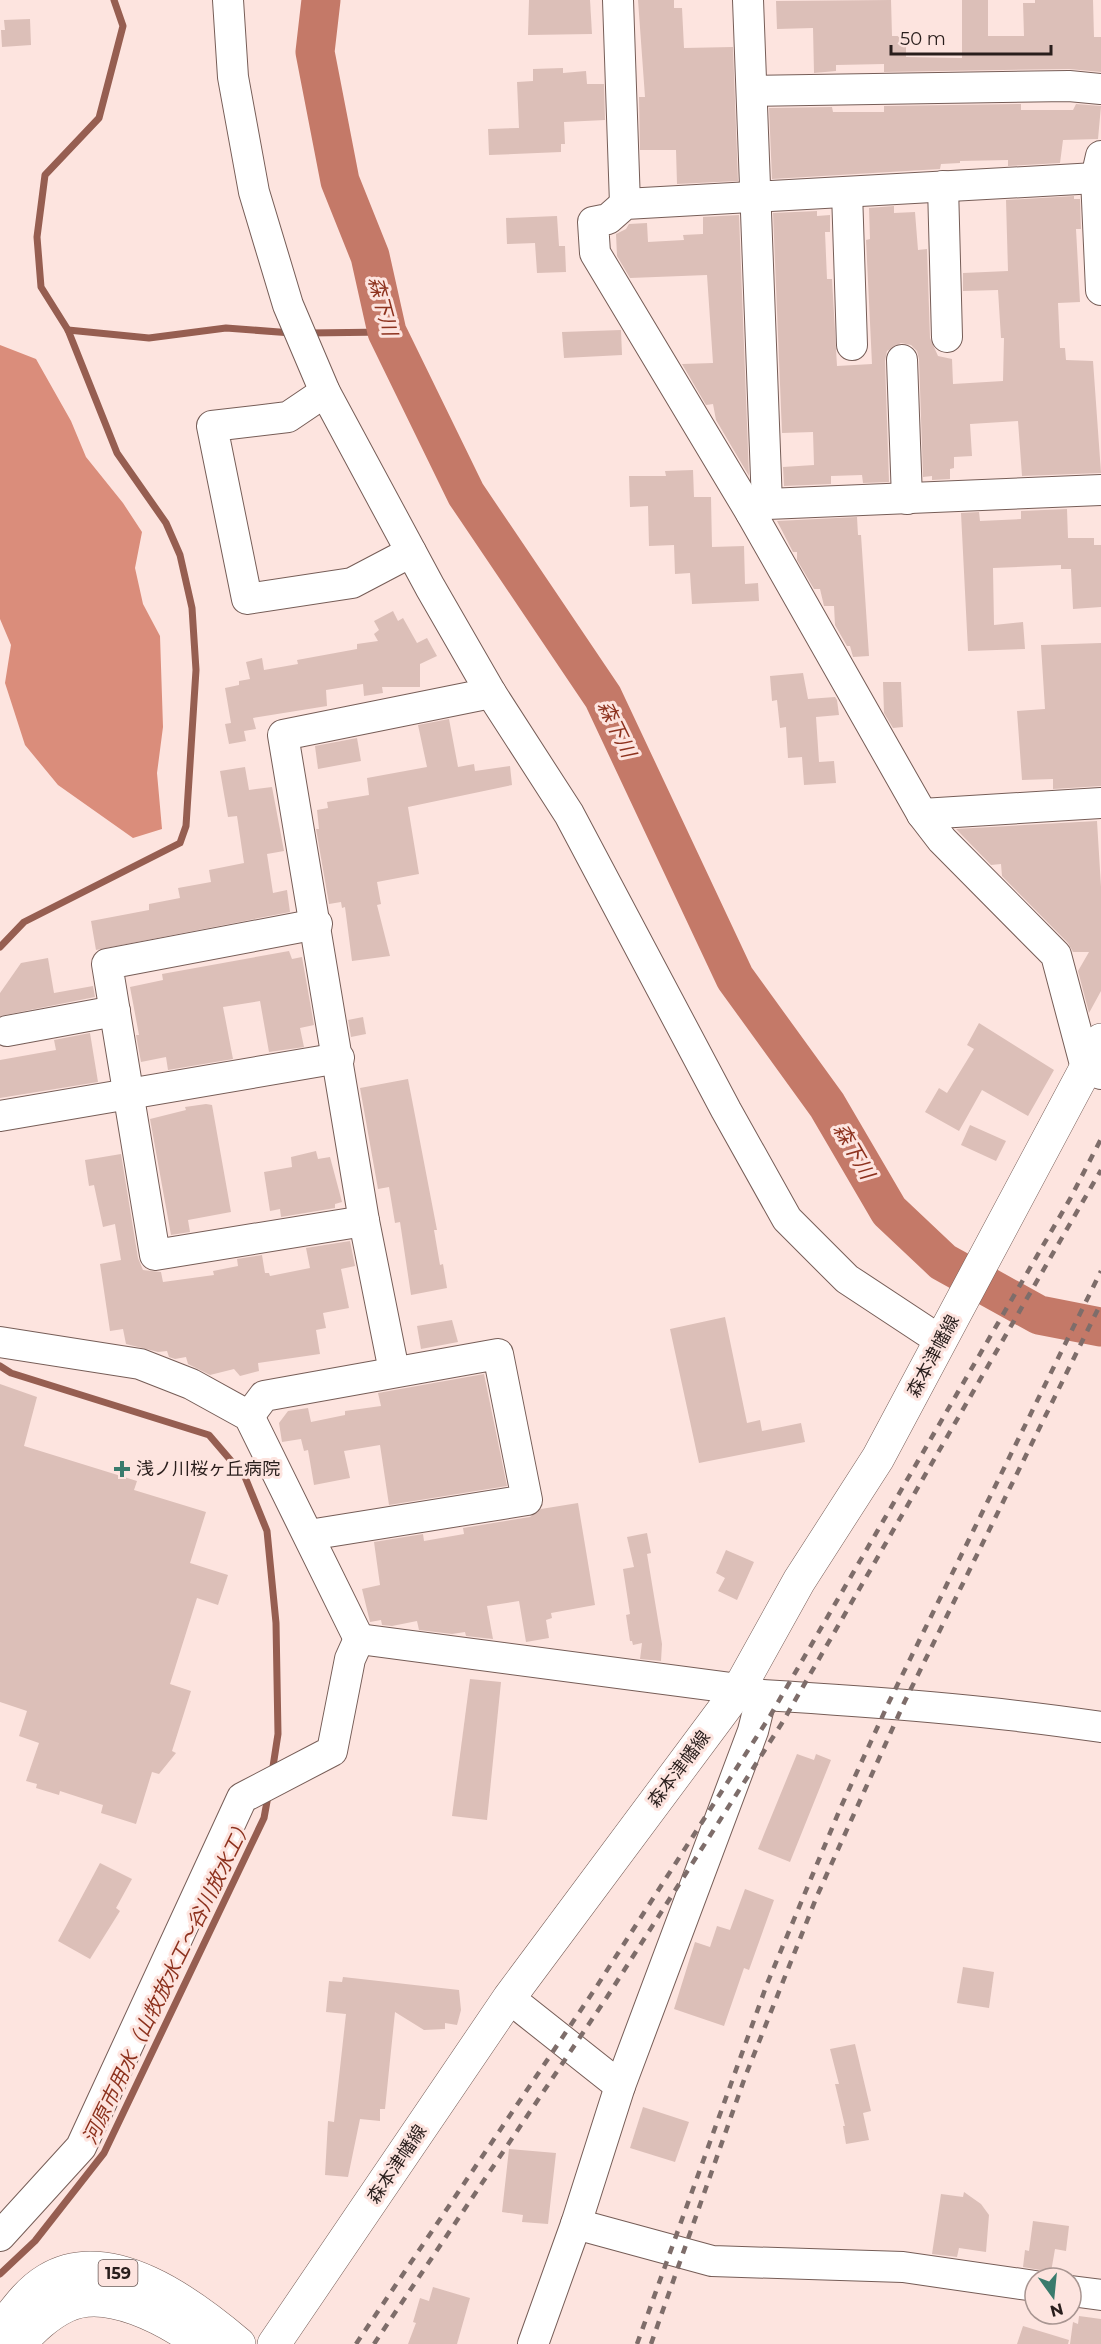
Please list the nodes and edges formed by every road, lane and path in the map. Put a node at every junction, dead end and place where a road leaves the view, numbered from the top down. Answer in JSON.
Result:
{"nodes":[{"id":1,"x":228,"y":0,"type":"edge"},
{"id":2,"x":618,"y":0,"type":"edge"},
{"id":3,"x":748,"y":0,"type":"edge"},
{"id":4,"x":1101,"y":89,"type":"edge"},
{"id":5,"x":752,"y":91,"type":"junction"},
{"id":6,"x":1098,"y":167,"type":"edge"},
{"id":7,"x":943,"y":186,"type":"junction"},
{"id":8,"x":847,"y":192,"type":"junction"},
{"id":9,"x":754,"y":197,"type":"junction"},
{"id":10,"x":625,"y":204,"type":"junction"},
{"id":11,"x":1101,"y":290,"type":"edge"},
{"id":12,"x":947,"y":337,"type":"dead end"},
{"id":13,"x":852,"y":345,"type":"dead end"},
{"id":14,"x":902,"y":360,"type":"dead end"},
{"id":15,"x":325,"y":392,"type":"junction"},
{"id":16,"x":1101,"y":490,"type":"edge"},
{"id":17,"x":907,"y":499,"type":"junction"},
{"id":18,"x":759,"y":509,"type":"junction"},
{"id":19,"x":411,"y":552,"type":"junction"},
{"id":20,"x":491,"y":693,"type":"junction"},
{"id":21,"x":1101,"y":803,"type":"edge"},
{"id":22,"x":922,"y":814,"type":"junction"},
{"id":23,"x":316,"y":924,"type":"junction"},
{"id":24,"x":115,"y":1011,"type":"junction"},
{"id":25,"x":8,"y":1031,"type":"dead end"},
{"id":26,"x":1101,"y":1040,"type":"edge"},
{"id":27,"x":339,"y":1058,"type":"junction"},
{"id":28,"x":1094,"y":1071,"type":"edge"},
{"id":29,"x":129,"y":1095,"type":"junction"},
{"id":30,"x":0,"y":1116,"type":"edge"},
{"id":31,"x":364,"y":1221,"type":"junction"},
{"id":32,"x":941,"y":1341,"type":"junction"},
{"id":33,"x":0,"y":1342,"type":"edge"},
{"id":34,"x":394,"y":1371,"type":"junction"},
{"id":35,"x":249,"y":1416,"type":"junction"},
{"id":36,"x":309,"y":1535,"type":"junction"},
{"id":37,"x":359,"y":1639,"type":"junction"},
{"id":38,"x":750,"y":1692,"type":"junction"},
{"id":39,"x":1101,"y":1727,"type":"edge"},
{"id":40,"x":509,"y":1998,"type":"junction"},
{"id":41,"x":620,"y":2086,"type":"junction"},
{"id":42,"x":576,"y":2224,"type":"junction"},
{"id":43,"x":0,"y":2236,"type":"edge"},
{"id":44,"x":1023,"y":2284,"type":"edge"},
{"id":45,"x":1083,"y":2293,"type":"edge"},
{"id":46,"x":1101,"y":2295,"type":"edge"},
{"id":47,"x":0,"y":2330,"type":"edge"},
{"id":48,"x":19,"y":2344,"type":"edge"},
{"id":49,"x":200,"y":2344,"type":"edge"},
{"id":50,"x":239,"y":2344,"type":"edge"},
{"id":51,"x":274,"y":2344,"type":"edge"},
{"id":52,"x":533,"y":2344,"type":"edge"}],
"edges":[{"from":1,"to":15,"type":"street"},
{"from":2,"to":10,"type":"street"},
{"from":3,"to":5,"type":"street"},
{"from":4,"to":5,"type":"street"},
{"from":5,"to":9,"type":"street"},
{"from":6,"to":7,"type":"street"},
{"from":6,"to":11,"type":"street"},
{"from":7,"to":8,"type":"street"},
{"from":7,"to":12,"type":"street"},
{"from":8,"to":9,"type":"street"},
{"from":8,"to":13,"type":"street"},
{"from":9,"to":10,"type":"street"},
{"from":9,"to":18,"type":"street"},
{"from":10,"to":18,"type":"street"},
{"from":14,"to":17,"type":"street"},
{"from":15,"to":19,"type":"street"},
{"from":15,"to":19,"type":"street"},
{"from":16,"to":17,"type":"street"},
{"from":17,"to":18,"type":"street"},
{"from":18,"to":22,"type":"street"},
{"from":19,"to":20,"type":"street"},
{"from":20,"to":23,"type":"street"},
{"from":20,"to":32,"type":"street"},
{"from":21,"to":22,"type":"street"},
{"from":22,"to":28,"type":"street"},
{"from":23,"to":24,"type":"street"},
{"from":23,"to":27,"type":"street"},
{"from":24,"to":25,"type":"street"},
{"from":24,"to":29,"type":"street"},
{"from":26,"to":28,"type":"main road","name":"森本津幡線"},
{"from":27,"to":29,"type":"street"},
{"from":27,"to":31,"type":"street"},
{"from":28,"to":32,"type":"main road","name":"森本津幡線"},
{"from":29,"to":30,"type":"street"},
{"from":29,"to":31,"type":"street"},
{"from":31,"to":34,"type":"street"},
{"from":32,"to":38,"type":"main road","name":"森本津幡線"},
{"from":33,"to":35,"type":"street"},
{"from":34,"to":35,"type":"street"},
{"from":34,"to":36,"type":"street"},
{"from":35,"to":36,"type":"street"},
{"from":36,"to":37,"type":"street"},
{"from":37,"to":38,"type":"street"},
{"from":37,"to":43,"type":"street"},
{"from":38,"to":39,"type":"street"},
{"from":38,"to":40,"type":"main road","name":"森本津幡線"},
{"from":38,"to":41,"type":"street"},
{"from":40,"to":41,"type":"street"},
{"from":40,"to":51,"type":"main road","name":"森本津幡線"},
{"from":41,"to":42,"type":"street"},
{"from":42,"to":44,"type":"street"},
{"from":42,"to":52,"type":"street"},
{"from":45,"to":46,"type":"street"},
{"from":47,"to":50,"type":"main road","number":"159"},
{"from":48,"to":49,"type":"main road","number":"159"}]}
